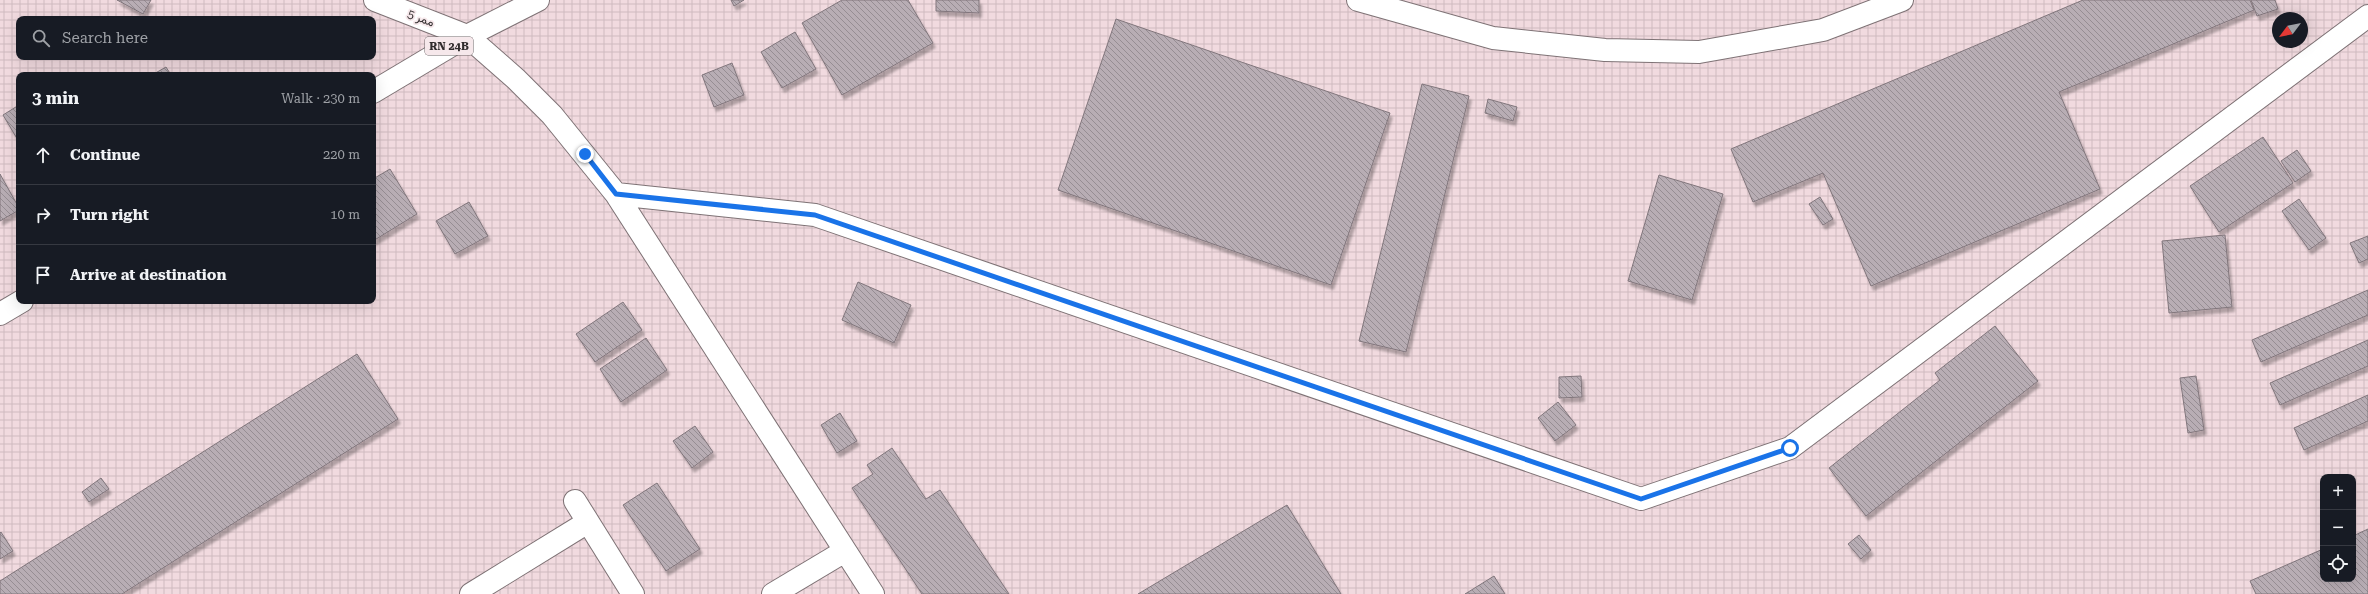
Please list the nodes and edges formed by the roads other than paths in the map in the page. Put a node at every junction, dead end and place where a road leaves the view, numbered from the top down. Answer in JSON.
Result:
{"nodes":[{"id":1,"x":375,"y":0,"type":"edge"},
{"id":2,"x":1358,"y":0,"type":"edge"},
{"id":3,"x":1902,"y":0,"type":"edge"},
{"id":4,"x":533,"y":1,"type":"edge"},
{"id":5,"x":2368,"y":16,"type":"edge"},
{"id":6,"x":467,"y":36,"type":"junction"},
{"id":7,"x":376,"y":90,"type":"edge"},
{"id":8,"x":616,"y":194,"type":"junction"},
{"id":9,"x":17,"y":304,"type":"edge"},
{"id":10,"x":0,"y":314,"type":"edge"},
{"id":11,"x":575,"y":501,"type":"dead end"},
{"id":12,"x":588,"y":522,"type":"junction"},
{"id":13,"x":845,"y":551,"type":"junction"},
{"id":14,"x":471,"y":594,"type":"edge"},
{"id":15,"x":633,"y":594,"type":"edge"},
{"id":16,"x":773,"y":594,"type":"edge"},
{"id":17,"x":873,"y":594,"type":"edge"}],
"edges":[{"from":1,"to":6,"type":"main road","name":"ممر 5"},
{"from":2,"to":3,"type":"main road"},
{"from":4,"to":6,"type":"main road","number":"RN 24B"},
{"from":5,"to":8,"type":"main road"},
{"from":6,"to":7,"type":"main road","number":"RN 24B"},
{"from":6,"to":8,"type":"main road","name":"ممر 5"},
{"from":8,"to":13,"type":"main road","name":"ممر 5"},
{"from":9,"to":10,"type":"main road"},
{"from":11,"to":12,"type":"main road"},
{"from":12,"to":14,"type":"main road"},
{"from":12,"to":15,"type":"main road"},
{"from":13,"to":16,"type":"main road"},
{"from":13,"to":17,"type":"main road","name":"ممر 5"}]}
